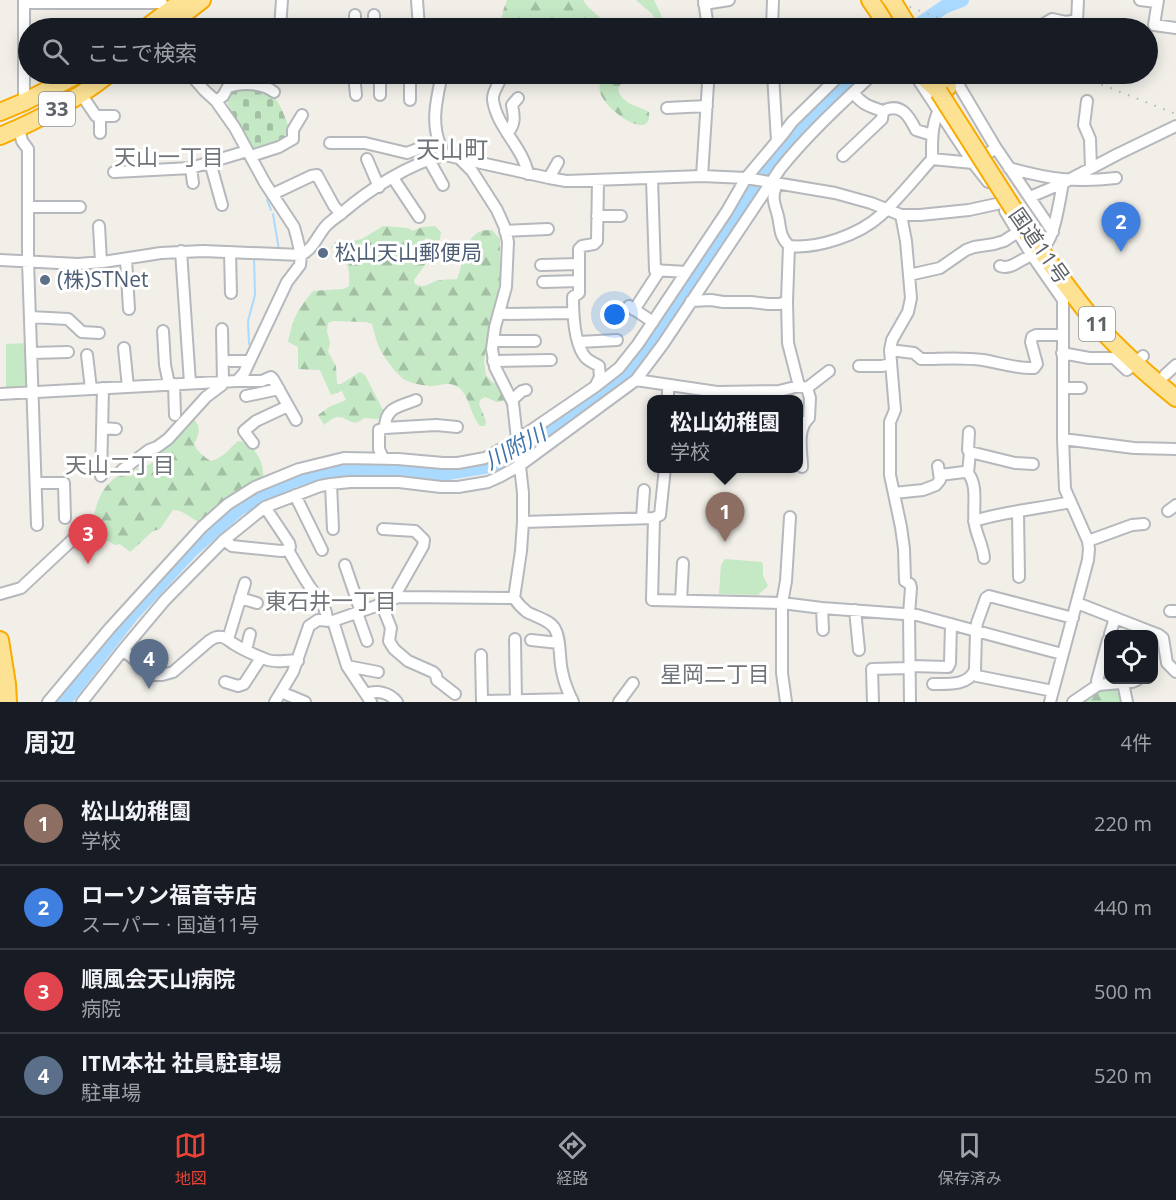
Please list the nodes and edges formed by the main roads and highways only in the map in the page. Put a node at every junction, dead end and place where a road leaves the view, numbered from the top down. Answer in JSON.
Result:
{"nodes":[{"id":1,"x":183,"y":0,"type":"edge"},
{"id":2,"x":202,"y":0,"type":"edge"},
{"id":3,"x":870,"y":0,"type":"edge"},
{"id":4,"x":881,"y":0,"type":"edge"},
{"id":5,"x":892,"y":0,"type":"edge"},
{"id":6,"x":899,"y":0,"type":"edge"},
{"id":7,"x":165,"y":16,"type":"edge"},
{"id":8,"x":883,"y":18,"type":"edge"},
{"id":9,"x":893,"y":18,"type":"edge"},
{"id":10,"x":903,"y":18,"type":"edge"},
{"id":11,"x":910,"y":18,"type":"edge"},
{"id":12,"x":59,"y":84,"type":"edge"},
{"id":13,"x":96,"y":84,"type":"edge"},
{"id":14,"x":948,"y":84,"type":"edge"},
{"id":15,"x":0,"y":112,"type":"edge"},
{"id":16,"x":0,"y":136,"type":"edge"},
{"id":17,"x":1140,"y":360,"type":"junction"},
{"id":18,"x":1172,"y":374,"type":"edge"},
{"id":19,"x":1176,"y":398,"type":"edge"},
{"id":20,"x":0,"y":640,"type":"edge"},
{"id":21,"x":2,"y":658,"type":"edge"},
{"id":22,"x":8,"y":702,"type":"edge"}],
"edges":[{"from":1,"to":7,"type":"highway"},
{"from":2,"to":7,"type":"highway"},
{"from":3,"to":8,"type":"highway"},
{"from":4,"to":9,"type":"highway"},
{"from":5,"to":10,"type":"highway","bridge":true},
{"from":6,"to":11,"type":"highway"},
{"from":12,"to":15,"type":"highway","number":"33"},
{"from":13,"to":16,"type":"highway","number":"33"},
{"from":14,"to":17,"type":"highway","name":"国道11号","number":"11","bridge":true},
{"from":17,"to":18,"type":"highway","name":"国道11号","number":"11"},
{"from":17,"to":19,"type":"highway","name":"国道11号","number":"11"},
{"from":20,"to":21,"type":"highway"},
{"from":21,"to":22,"type":"highway"}]}
